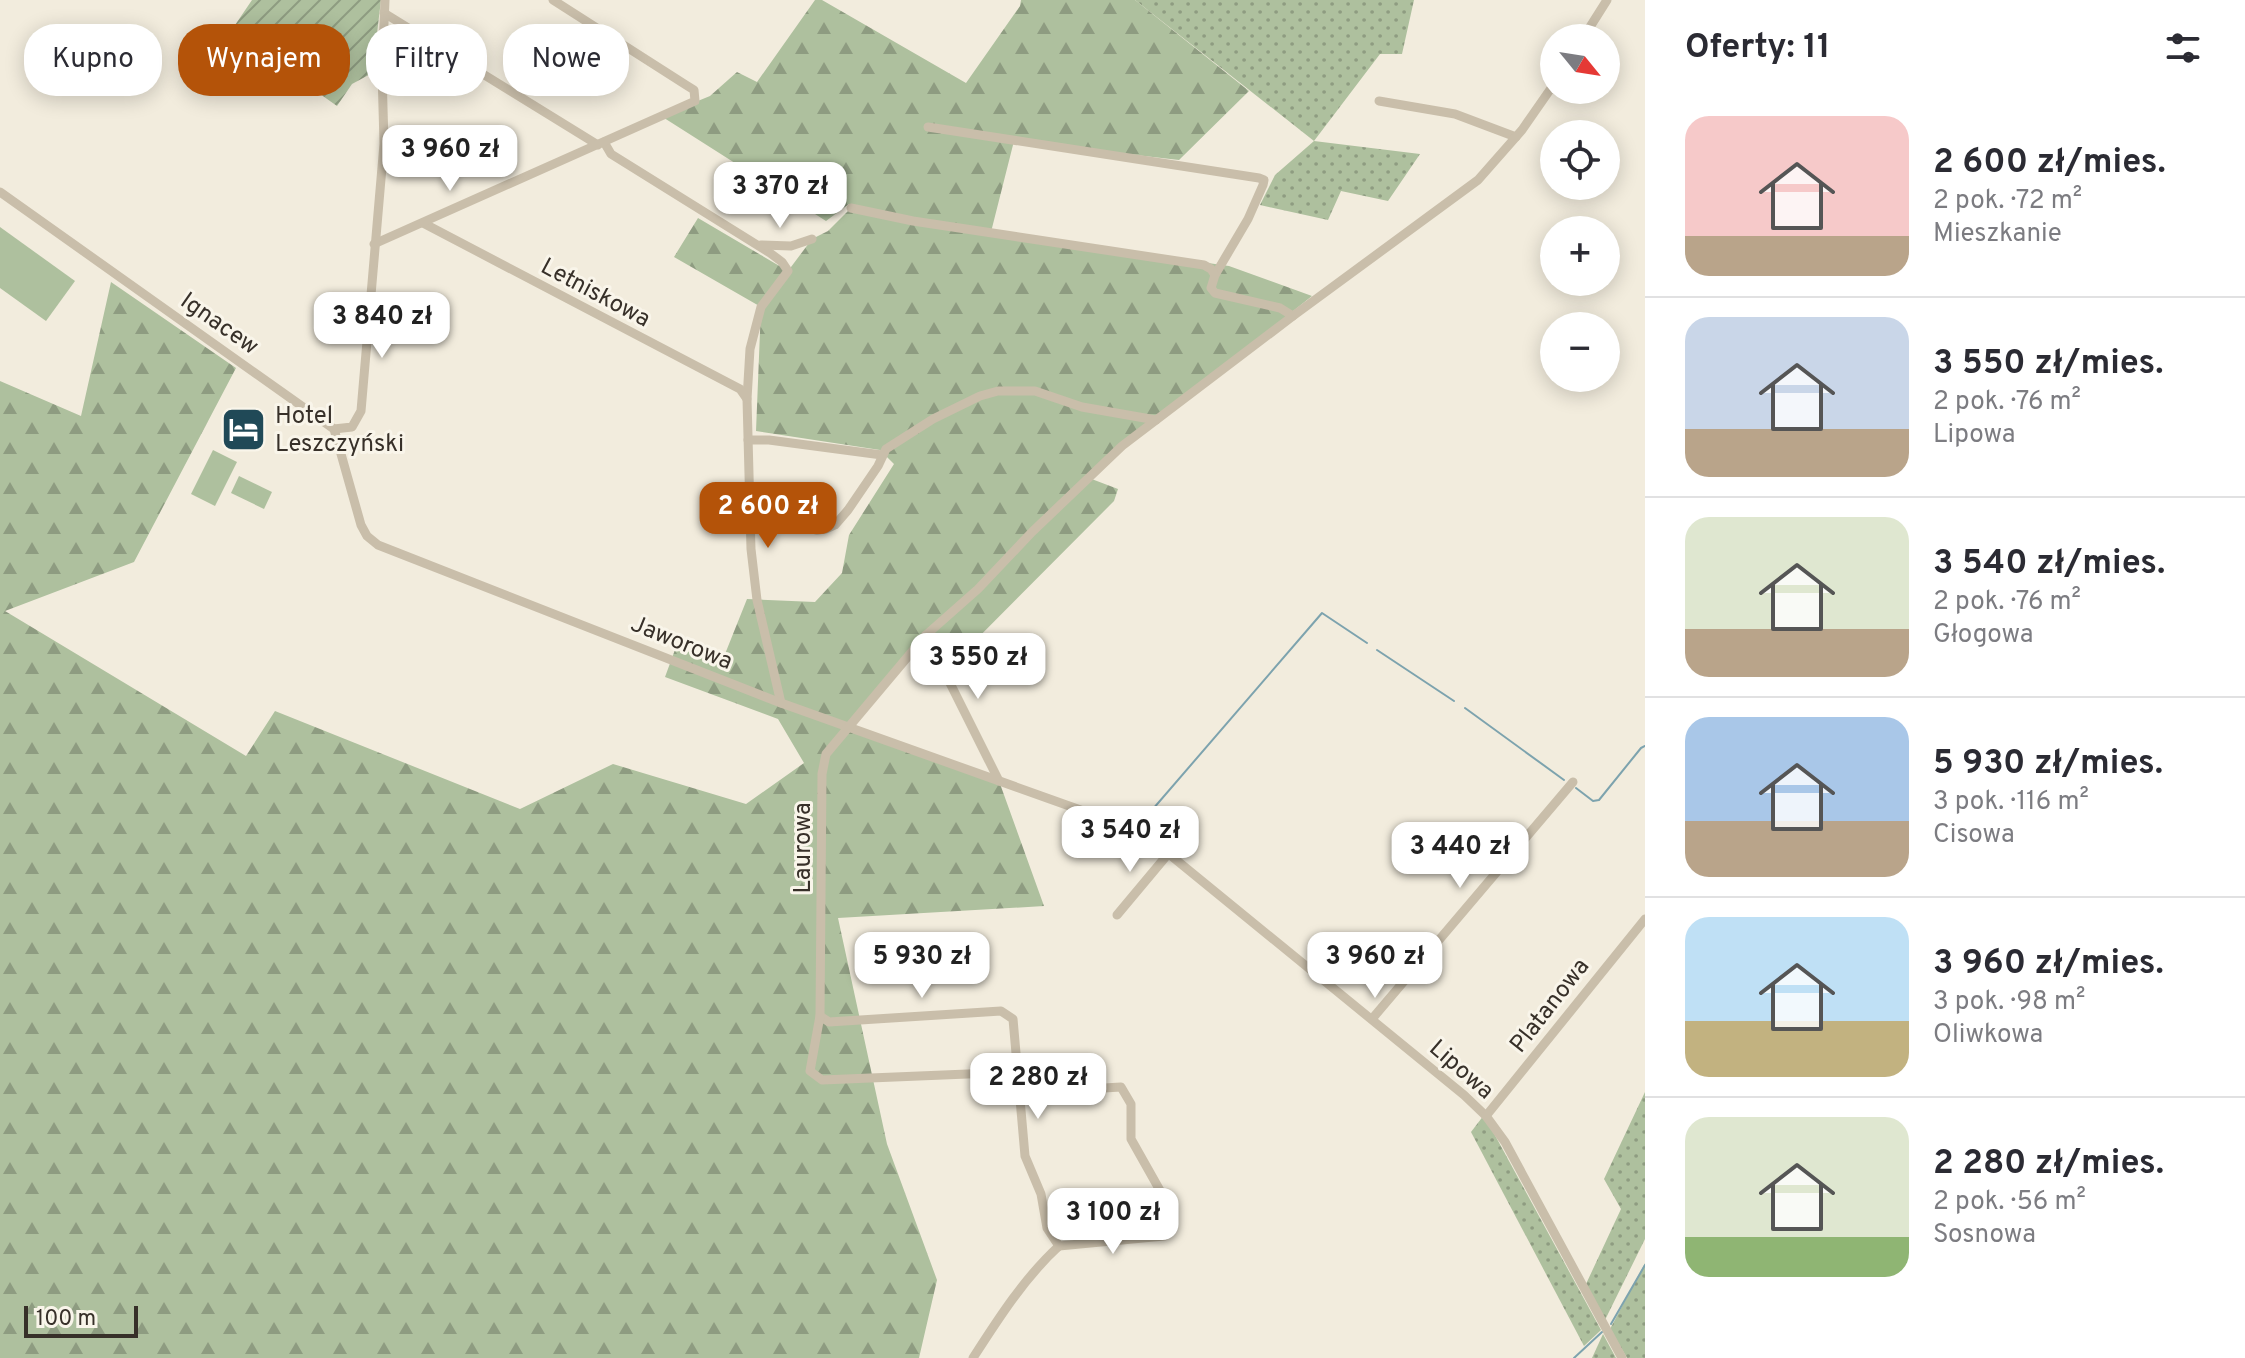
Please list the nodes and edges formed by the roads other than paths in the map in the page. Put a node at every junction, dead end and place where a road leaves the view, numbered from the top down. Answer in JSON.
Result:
{"nodes":[{"id":1,"x":385,"y":0,"type":"edge"},
{"id":2,"x":553,"y":0,"type":"edge"},
{"id":3,"x":1607,"y":0,"type":"edge"},
{"id":4,"x":384,"y":13,"type":"junction"},
{"id":5,"x":1592,"y":24,"type":"edge"},
{"id":6,"x":1379,"y":101,"type":"dead end"},
{"id":7,"x":1540,"y":104,"type":"edge"},
{"id":8,"x":928,"y":127,"type":"dead end"},
{"id":9,"x":1516,"y":137,"type":"junction"},
{"id":10,"x":601,"y":144,"type":"junction"},
{"id":11,"x":0,"y":192,"type":"edge"},
{"id":12,"x":851,"y":208,"type":"dead end"},
{"id":13,"x":423,"y":223,"type":"junction"},
{"id":14,"x":812,"y":239,"type":"dead end"},
{"id":15,"x":753,"y":243,"type":"junction"},
{"id":16,"x":374,"y":244,"type":"junction"},
{"id":17,"x":1215,"y":275,"type":"junction"},
{"id":18,"x":1293,"y":316,"type":"junction"},
{"id":19,"x":747,"y":399,"type":"junction"},
{"id":20,"x":1156,"y":420,"type":"junction"},
{"id":21,"x":334,"y":429,"type":"junction"},
{"id":22,"x":748,"y":440,"type":"junction"},
{"id":23,"x":882,"y":455,"type":"junction"},
{"id":24,"x":750,"y":525,"type":"junction"},
{"id":25,"x":926,"y":635,"type":"junction"},
{"id":26,"x":781,"y":703,"type":"junction"},
{"id":27,"x":847,"y":727,"type":"junction"},
{"id":28,"x":999,"y":781,"type":"junction"},
{"id":29,"x":1573,"y":782,"type":"dead end"},
{"id":30,"x":1168,"y":854,"type":"junction"},
{"id":31,"x":1117,"y":915,"type":"dead end"},
{"id":32,"x":1645,"y":919,"type":"edge"},
{"id":33,"x":820,"y":1016,"type":"junction"},
{"id":34,"x":1372,"y":1019,"type":"junction"},
{"id":35,"x":1016,"y":1072,"type":"junction"},
{"id":36,"x":1019,"y":1093,"type":"junction"},
{"id":37,"x":1486,"y":1116,"type":"junction"},
{"id":38,"x":1059,"y":1246,"type":"junction"},
{"id":39,"x":973,"y":1358,"type":"edge"},
{"id":40,"x":1622,"y":1358,"type":"edge"}],
"edges":[{"from":1,"to":4,"type":"street"},
{"from":2,"to":10,"type":"street"},
{"from":3,"to":5,"type":"street"},
{"from":4,"to":10,"type":"street"},
{"from":4,"to":16,"type":"street"},
{"from":6,"to":9,"type":"street"},
{"from":7,"to":9,"type":"street","name":"Laurowa"},
{"from":8,"to":17,"type":"street"},
{"from":9,"to":18,"type":"street","name":"Laurowa"},
{"from":10,"to":13,"type":"street"},
{"from":10,"to":15,"type":"street"},
{"from":11,"to":21,"type":"street","name":"Ignacew"},
{"from":12,"to":17,"type":"street"},
{"from":13,"to":16,"type":"street"},
{"from":13,"to":19,"type":"street","name":"Letniskowa"},
{"from":14,"to":15,"type":"street"},
{"from":15,"to":19,"type":"street"},
{"from":16,"to":21,"type":"street"},
{"from":17,"to":18,"type":"street"},
{"from":18,"to":20,"type":"street","name":"Laurowa"},
{"from":19,"to":22,"type":"street"},
{"from":20,"to":23,"type":"street"},
{"from":20,"to":25,"type":"street","name":"Laurowa"},
{"from":21,"to":26,"type":"street","name":"Jaworowa"},
{"from":22,"to":23,"type":"street"},
{"from":22,"to":24,"type":"street"},
{"from":23,"to":24,"type":"street"},
{"from":24,"to":26,"type":"street"},
{"from":25,"to":27,"type":"street","name":"Laurowa"},
{"from":25,"to":28,"type":"street"},
{"from":26,"to":27,"type":"street","name":"Jaworowa"},
{"from":27,"to":28,"type":"street","name":"Jaworowa"},
{"from":27,"to":33,"type":"street","name":"Laurowa"},
{"from":28,"to":30,"type":"street","name":"Lipowa"},
{"from":29,"to":34,"type":"street"},
{"from":30,"to":31,"type":"street"},
{"from":30,"to":34,"type":"street","name":"Lipowa"},
{"from":32,"to":37,"type":"street","name":"Platanowa"},
{"from":33,"to":35,"type":"street"},
{"from":33,"to":35,"type":"street","name":"Laurowa"},
{"from":34,"to":37,"type":"street","name":"Lipowa"},
{"from":35,"to":36,"type":"street"},
{"from":36,"to":38,"type":"street"},
{"from":36,"to":38,"type":"street"},
{"from":37,"to":40,"type":"street","name":"Lipowa"},
{"from":38,"to":39,"type":"street"}]}
